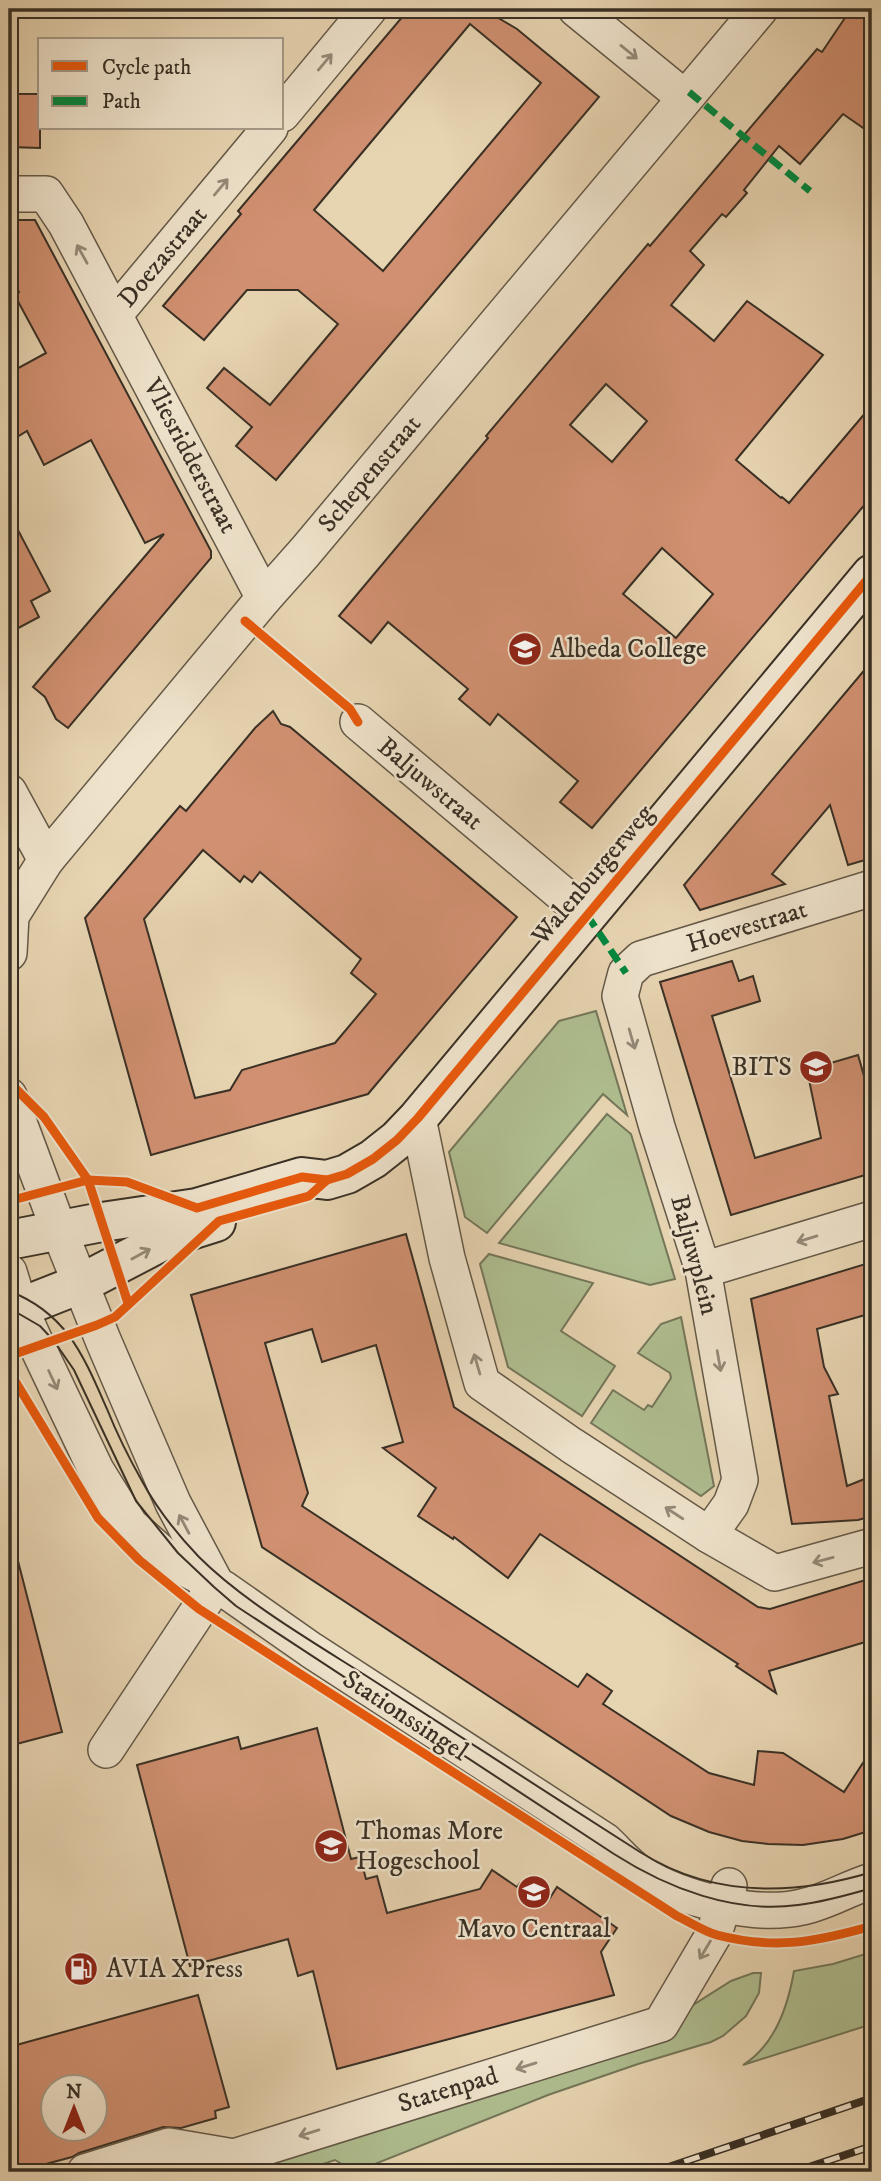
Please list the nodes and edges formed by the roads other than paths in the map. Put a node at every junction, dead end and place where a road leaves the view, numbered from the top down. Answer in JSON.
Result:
{"nodes":[{"id":1,"x":369,"y":9,"type":"edge"},
{"id":2,"x":576,"y":9,"type":"edge"},
{"id":3,"x":760,"y":9,"type":"edge"},
{"id":4,"x":685,"y":98,"type":"junction"},
{"id":5,"x":284,"y":112,"type":"edge"},
{"id":6,"x":268,"y":130,"type":"edge"},
{"id":7,"x":9,"y":194,"type":"edge"},
{"id":8,"x":115,"y":314,"type":"junction"},
{"id":9,"x":872,"y":574,"type":"edge"},
{"id":10,"x":264,"y":598,"type":"junction"},
{"id":11,"x":358,"y":722,"type":"dead end"},
{"id":12,"x":9,"y":792,"type":"edge"},
{"id":13,"x":47,"y":860,"type":"junction"},
{"id":14,"x":872,"y":888,"type":"edge"},
{"id":15,"x":587,"y":915,"type":"junction"},
{"id":16,"x":9,"y":953,"type":"edge"},
{"id":17,"x":626,"y":973,"type":"joint"},
{"id":18,"x":9,"y":1096,"type":"edge"},
{"id":19,"x":418,"y":1118,"type":"junction"},
{"id":20,"x":327,"y":1180,"type":"junction"},
{"id":21,"x":872,"y":1219,"type":"edge"},
{"id":22,"x":59,"y":1230,"type":"junction"},
{"id":23,"x":9,"y":1240,"type":"edge"},
{"id":24,"x":703,"y":1270,"type":"junction"},
{"id":25,"x":9,"y":1272,"type":"edge"},
{"id":26,"x":80,"y":1284,"type":"junction"},
{"id":27,"x":15,"y":1310,"type":"edge"},
{"id":28,"x":709,"y":1535,"type":"junction"},
{"id":29,"x":872,"y":1546,"type":"edge"},
{"id":30,"x":216,"y":1584,"type":"junction"},
{"id":31,"x":106,"y":1750,"type":"dead end"},
{"id":32,"x":863,"y":1883,"type":"edge"},
{"id":33,"x":726,"y":1896,"type":"junction"},
{"id":34,"x":85,"y":2172,"type":"edge"}],
"edges":[{"from":5,"to":1,"type":"street","one_way":true},
{"from":2,"to":4,"type":"street","one_way":true},
{"from":3,"to":4,"type":"street","name":"Schepenstraat"},
{"from":4,"to":10,"type":"street","name":"Schepenstraat"},
{"from":8,"to":6,"type":"street","name":"Doezastraat","one_way":true},
{"from":8,"to":7,"type":"street","name":"Doezastraat","one_way":true},
{"from":8,"to":10,"type":"street","name":"Vliesridderstraat"},
{"from":9,"to":15,"type":"street","name":"Walenburgerweg"},
{"from":10,"to":13,"type":"street","name":"Schepenstraat"},
{"from":11,"to":15,"type":"street","name":"Baljuwstraat"},
{"from":12,"to":13,"type":"street"},
{"from":13,"to":16,"type":"street","name":"Schepenstraat"},
{"from":14,"to":17,"type":"street","name":"Hoevestraat"},
{"from":15,"to":19,"type":"street","name":"Walenburgerweg"},
{"from":17,"to":24,"type":"street","name":"Baljuwplein","one_way":true},
{"from":18,"to":22,"type":"street"},
{"from":19,"to":20,"type":"street","name":"Walenburgerweg"},
{"from":28,"to":19,"type":"street","one_way":true},
{"from":20,"to":22,"type":"street","name":"Walenburgerweg"},
{"from":26,"to":20,"type":"street","name":"Walenburgerweg","one_way":true},
{"from":21,"to":24,"type":"street","one_way":true},
{"from":22,"to":23,"type":"street","name":"Walenburgerweg"},
{"from":22,"to":26,"type":"street","name":"Stationssingel"},
{"from":24,"to":28,"type":"street","name":"Baljuwplein","one_way":true},
{"from":25,"to":27,"type":"street","name":"Stationssingel"},
{"from":26,"to":27,"type":"street","name":"Walenburgerweg"},
{"from":30,"to":26,"type":"street","name":"Stationssingel","one_way":true},
{"from":27,"to":30,"type":"street","name":"Stationssingel","one_way":true},
{"from":29,"to":28,"type":"street","one_way":true},
{"from":30,"to":31,"type":"street"},
{"from":30,"to":33,"type":"street","name":"Stationssingel"},
{"from":32,"to":33,"type":"street","name":"Stationssingel"},
{"from":33,"to":34,"type":"street","name":"Statenpad","one_way":true}]}
